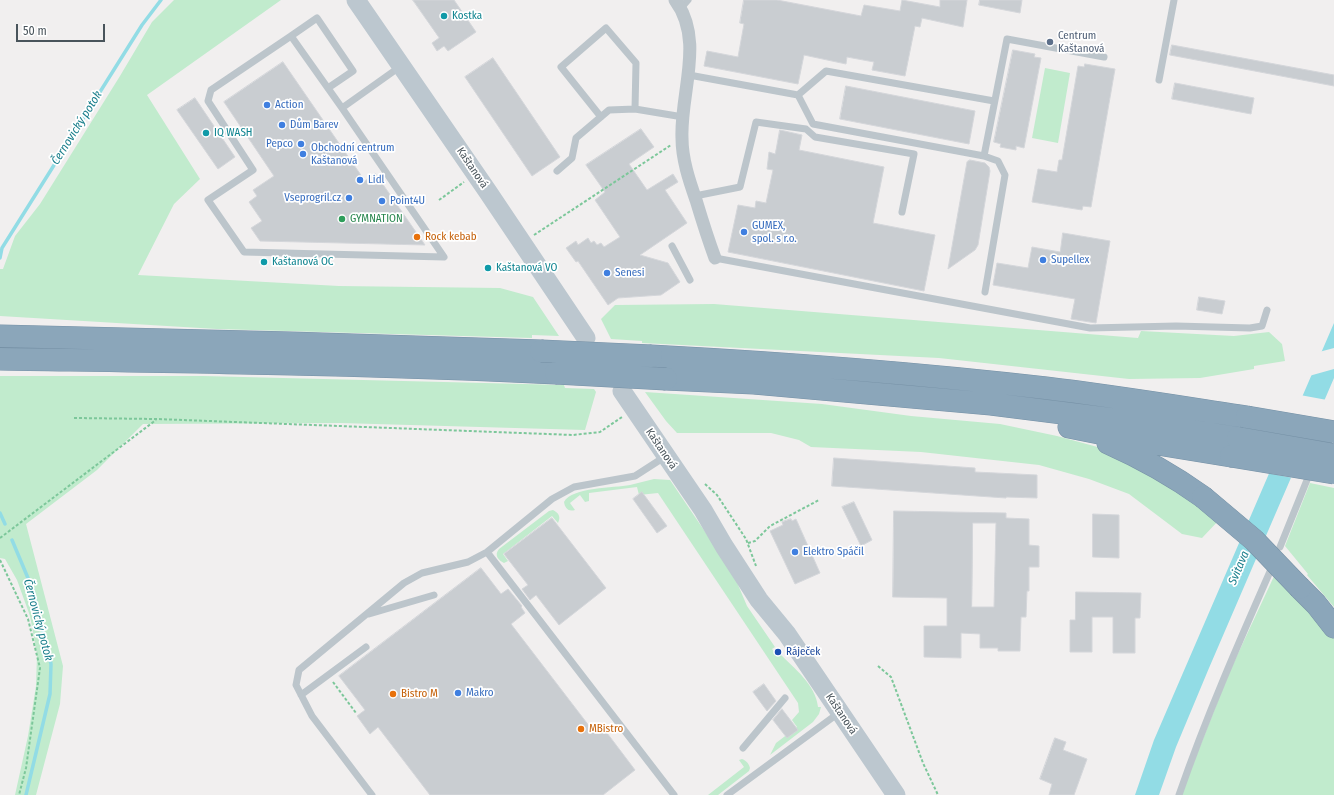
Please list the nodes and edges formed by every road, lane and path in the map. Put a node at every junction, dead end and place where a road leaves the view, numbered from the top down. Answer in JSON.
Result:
{"nodes":[{"id":1,"x":356,"y":0,"type":"edge"},
{"id":2,"x":1174,"y":0,"type":"edge"},
{"id":3,"x":681,"y":3,"type":"edge"},
{"id":4,"x":291,"y":36,"type":"junction"},
{"id":5,"x":1104,"y":57,"type":"dead end"},
{"id":6,"x":402,"y":65,"type":"junction"},
{"id":7,"x":689,"y":75,"type":"junction"},
{"id":8,"x":1159,"y":80,"type":"dead end"},
{"id":9,"x":328,"y":88,"type":"junction"},
{"id":10,"x":798,"y":95,"type":"junction"},
{"id":11,"x":994,"y":101,"type":"junction"},
{"id":12,"x":342,"y":108,"type":"junction"},
{"id":13,"x":635,"y":109,"type":"junction"},
{"id":14,"x":600,"y":117,"type":"junction"},
{"id":15,"x":683,"y":117,"type":"junction"},
{"id":16,"x":682,"y":137,"type":"junction"},
{"id":17,"x":984,"y":156,"type":"junction"},
{"id":18,"x":557,"y":171,"type":"dead end"},
{"id":19,"x":695,"y":196,"type":"junction"},
{"id":20,"x":902,"y":212,"type":"dead end"},
{"id":21,"x":534,"y":236,"type":"dead end"},
{"id":22,"x":672,"y":246,"type":"dead end"},
{"id":23,"x":715,"y":258,"type":"joint"},
{"id":24,"x":690,"y":280,"type":"dead end"},
{"id":25,"x":985,"y":292,"type":"dead end"},
{"id":26,"x":1267,"y":310,"type":"dead end"},
{"id":27,"x":0,"y":336,"type":"edge"},
{"id":28,"x":586,"y":338,"type":"dead end"},
{"id":29,"x":0,"y":359,"type":"edge"},
{"id":30,"x":622,"y":391,"type":"dead end"},
{"id":31,"x":992,"y":404,"type":"junction"},
{"id":32,"x":634,"y":409,"type":"junction"},
{"id":33,"x":74,"y":418,"type":"dead end"},
{"id":34,"x":157,"y":419,"type":"junction"},
{"id":35,"x":1072,"y":428,"type":"junction"},
{"id":36,"x":1334,"y":432,"type":"edge"},
{"id":37,"x":1235,"y":447,"type":"junction"},
{"id":38,"x":1334,"y":455,"type":"edge"},
{"id":39,"x":666,"y":456,"type":"junction"},
{"id":40,"x":1334,"y":473,"type":"edge"},
{"id":41,"x":1307,"y":480,"type":"dead end"},
{"id":42,"x":819,"y":500,"type":"dead end"},
{"id":43,"x":0,"y":538,"type":"edge"},
{"id":44,"x":748,"y":543,"type":"dead end"},
{"id":45,"x":1280,"y":547,"type":"dead end"},
{"id":46,"x":486,"y":552,"type":"junction"},
{"id":47,"x":0,"y":560,"type":"edge"},
{"id":48,"x":1272,"y":567,"type":"dead end"},
{"id":49,"x":434,"y":595,"type":"dead end"},
{"id":50,"x":365,"y":616,"type":"junction"},
{"id":51,"x":1334,"y":627,"type":"edge"},
{"id":52,"x":366,"y":647,"type":"dead end"},
{"id":53,"x":878,"y":666,"type":"dead end"},
{"id":54,"x":328,"y":676,"type":"junction"},
{"id":55,"x":301,"y":695,"type":"junction"},
{"id":56,"x":785,"y":698,"type":"dead end"},
{"id":57,"x":840,"y":712,"type":"junction"},
{"id":58,"x":356,"y":713,"type":"dead end"},
{"id":59,"x":743,"y":748,"type":"dead end"},
{"id":60,"x":20,"y":795,"type":"edge"},
{"id":61,"x":372,"y":795,"type":"edge"},
{"id":62,"x":674,"y":795,"type":"edge"},
{"id":63,"x":727,"y":795,"type":"edge"},
{"id":64,"x":896,"y":795,"type":"edge"},
{"id":65,"x":938,"y":795,"type":"edge"},
{"id":66,"x":1179,"y":795,"type":"edge"}],
"edges":[{"from":1,"to":6,"type":"main road","name":"Kaštanová"},
{"from":2,"to":8,"type":"lane"},
{"from":3,"to":7,"type":"street"},
{"from":4,"to":9,"type":"lane"},
{"from":4,"to":9,"type":"lane"},
{"from":4,"to":12,"type":"lane"},
{"from":5,"to":11,"type":"lane"},
{"from":6,"to":12,"type":"lane"},
{"from":6,"to":28,"type":"main road","name":"Kaštanová"},
{"from":7,"to":10,"type":"lane"},
{"from":7,"to":15,"type":"street"},
{"from":9,"to":12,"type":"lane"},
{"from":10,"to":11,"type":"lane"},
{"from":10,"to":17,"type":"lane"},
{"from":11,"to":17,"type":"lane"},
{"from":13,"to":14,"type":"lane"},
{"from":13,"to":14,"type":"lane"},
{"from":13,"to":15,"type":"lane"},
{"from":14,"to":18,"type":"lane"},
{"from":15,"to":16,"type":"street"},
{"from":16,"to":19,"type":"street"},
{"from":16,"to":21,"type":"path"},
{"from":17,"to":25,"type":"lane"},
{"from":19,"to":20,"type":"lane"},
{"from":19,"to":23,"type":"street"},
{"from":22,"to":24,"type":"lane"},
{"from":23,"to":26,"type":"lane"},
{"from":27,"to":36,"type":"highway","bridge":true},
{"from":29,"to":31,"type":"highway","bridge":true},
{"from":30,"to":32,"type":"main road","name":"Kaštanová"},
{"from":31,"to":35,"type":"highway"},
{"from":31,"to":37,"type":"highway"},
{"from":32,"to":34,"type":"path"},
{"from":32,"to":39,"type":"main road","name":"Kaštanová"},
{"from":33,"to":34,"type":"path"},
{"from":34,"to":43,"type":"path"},
{"from":35,"to":37,"type":"highway"},
{"from":35,"to":51,"type":"highway","bridge":true},
{"from":37,"to":38,"type":"highway","bridge":true},
{"from":37,"to":40,"type":"highway","bridge":true},
{"from":39,"to":46,"type":"lane"},
{"from":39,"to":57,"type":"main road","name":"Kaštanová"},
{"from":41,"to":45,"type":"lane"},
{"from":42,"to":44,"type":"path"},
{"from":46,"to":50,"type":"lane"},
{"from":46,"to":62,"type":"lane"},
{"from":47,"to":60,"type":"path"},
{"from":48,"to":66,"type":"lane"},
{"from":49,"to":50,"type":"lane"},
{"from":50,"to":55,"type":"lane"},
{"from":52,"to":54,"type":"lane"},
{"from":53,"to":65,"type":"path"},
{"from":54,"to":55,"type":"lane"},
{"from":54,"to":58,"type":"path"},
{"from":55,"to":61,"type":"lane"},
{"from":56,"to":59,"type":"lane"},
{"from":57,"to":63,"type":"lane"},
{"from":57,"to":64,"type":"main road","name":"Kaštanová"}]}
